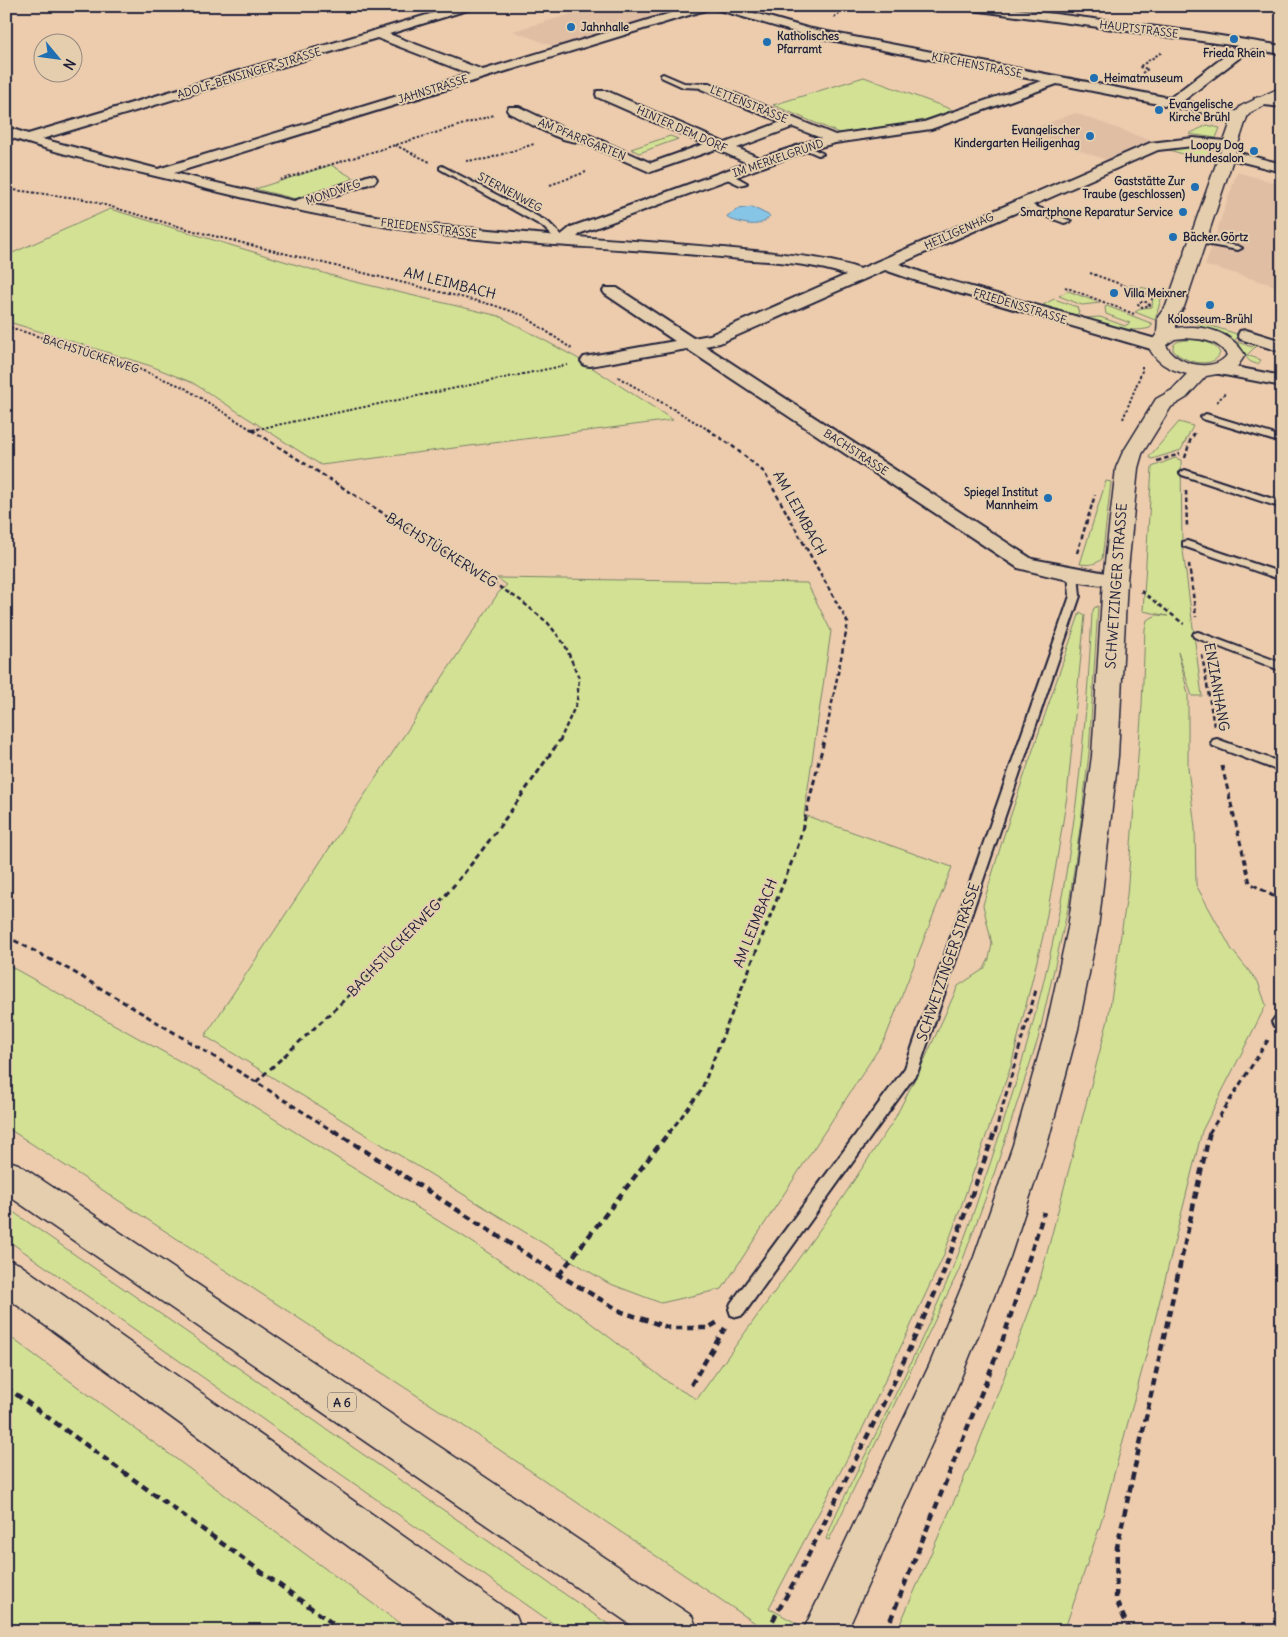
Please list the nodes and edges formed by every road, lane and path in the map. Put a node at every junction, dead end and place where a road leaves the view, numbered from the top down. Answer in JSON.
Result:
{"nodes":[{"id":1,"x":470,"y":6,"type":"edge"},
{"id":2,"x":707,"y":6,"type":"edge"},
{"id":3,"x":716,"y":6,"type":"edge"},
{"id":4,"x":898,"y":6,"type":"edge"},
{"id":5,"x":916,"y":6,"type":"edge"},
{"id":6,"x":965,"y":6,"type":"edge"},
{"id":7,"x":1174,"y":33,"type":"junction"},
{"id":8,"x":378,"y":34,"type":"junction"},
{"id":9,"x":1249,"y":44,"type":"junction"},
{"id":10,"x":1282,"y":50,"type":"edge"},
{"id":11,"x":1142,"y":73,"type":"dead end"},
{"id":12,"x":481,"y":74,"type":"junction"},
{"id":13,"x":662,"y":76,"type":"dead end"},
{"id":14,"x":1057,"y":80,"type":"junction"},
{"id":15,"x":704,"y":86,"type":"joint"},
{"id":16,"x":1282,"y":91,"type":"edge"},
{"id":17,"x":602,"y":94,"type":"dead end"},
{"id":18,"x":1260,"y":101,"type":"junction"},
{"id":19,"x":1174,"y":102,"type":"junction"},
{"id":20,"x":1282,"y":104,"type":"edge"},
{"id":21,"x":514,"y":110,"type":"joint"},
{"id":22,"x":1240,"y":116,"type":"junction"},
{"id":23,"x":794,"y":122,"type":"junction"},
{"id":24,"x":6,"y":131,"type":"edge"},
{"id":25,"x":28,"y":139,"type":"junction"},
{"id":26,"x":834,"y":139,"type":"junction"},
{"id":27,"x":395,"y":145,"type":"junction"},
{"id":28,"x":530,"y":146,"type":"dead end"},
{"id":29,"x":721,"y":146,"type":"junction"},
{"id":30,"x":804,"y":148,"type":"junction"},
{"id":31,"x":1230,"y":150,"type":"junction"},
{"id":32,"x":820,"y":154,"type":"dead end"},
{"id":33,"x":487,"y":159,"type":"dead end"},
{"id":34,"x":761,"y":164,"type":"junction"},
{"id":35,"x":442,"y":168,"type":"joint"},
{"id":36,"x":1282,"y":168,"type":"edge"},
{"id":37,"x":586,"y":172,"type":"dead end"},
{"id":38,"x":158,"y":173,"type":"junction"},
{"id":39,"x":728,"y":176,"type":"junction"},
{"id":40,"x":370,"y":179,"type":"dead end"},
{"id":41,"x":743,"y":183,"type":"dead end"},
{"id":42,"x":550,"y":185,"type":"dead end"},
{"id":43,"x":6,"y":189,"type":"edge"},
{"id":44,"x":244,"y":194,"type":"junction"},
{"id":45,"x":1022,"y":204,"type":"junction"},
{"id":46,"x":296,"y":206,"type":"junction"},
{"id":47,"x":1066,"y":221,"type":"dead end"},
{"id":48,"x":563,"y":241,"type":"junction"},
{"id":49,"x":1199,"y":241,"type":"junction"},
{"id":50,"x":1238,"y":248,"type":"dead end"},
{"id":51,"x":884,"y":264,"type":"junction"},
{"id":52,"x":1090,"y":273,"type":"dead end"},
{"id":53,"x":860,"y":275,"type":"junction"},
{"id":54,"x":1065,"y":288,"type":"dead end"},
{"id":55,"x":611,"y":291,"type":"dead end"},
{"id":56,"x":1131,"y":313,"type":"junction"},
{"id":57,"x":6,"y":326,"type":"edge"},
{"id":58,"x":1166,"y":328,"type":"junction"},
{"id":59,"x":1197,"y":333,"type":"junction"},
{"id":60,"x":1246,"y":335,"type":"dead end"},
{"id":61,"x":691,"y":343,"type":"junction"},
{"id":62,"x":1282,"y":347,"type":"edge"},
{"id":63,"x":590,"y":360,"type":"junction"},
{"id":64,"x":1169,"y":362,"type":"junction"},
{"id":65,"x":1219,"y":366,"type":"junction"},
{"id":66,"x":1282,"y":380,"type":"edge"},
{"id":67,"x":1164,"y":403,"type":"junction"},
{"id":68,"x":1206,"y":417,"type":"dead end"},
{"id":69,"x":1197,"y":429,"type":"dead end"},
{"id":70,"x":252,"y":430,"type":"junction"},
{"id":71,"x":1282,"y":440,"type":"edge"},
{"id":72,"x":1185,"y":474,"type":"junction"},
{"id":73,"x":1282,"y":505,"type":"edge"},
{"id":74,"x":1187,"y":544,"type":"junction"},
{"id":75,"x":1073,"y":574,"type":"junction"},
{"id":76,"x":1282,"y":577,"type":"edge"},
{"id":77,"x":1115,"y":580,"type":"junction"},
{"id":78,"x":1140,"y":590,"type":"dead end"},
{"id":79,"x":1198,"y":635,"type":"junction"},
{"id":80,"x":1282,"y":666,"type":"edge"},
{"id":81,"x":1217,"y":743,"type":"junction"},
{"id":82,"x":1282,"y":768,"type":"edge"},
{"id":83,"x":1282,"y":901,"type":"edge"},
{"id":84,"x":6,"y":936,"type":"edge"},
{"id":85,"x":1036,"y":989,"type":"dead end"},
{"id":86,"x":1280,"y":1021,"type":"edge"},
{"id":87,"x":256,"y":1082,"type":"junction"},
{"id":88,"x":6,"y":1174,"type":"edge"},
{"id":89,"x":559,"y":1275,"type":"junction"},
{"id":90,"x":6,"y":1276,"type":"edge"},
{"id":91,"x":737,"y":1309,"type":"junction"},
{"id":92,"x":691,"y":1385,"type":"dead end"},
{"id":93,"x":6,"y":1387,"type":"edge"},
{"id":94,"x":892,"y":1619,"type":"dead end"},
{"id":95,"x":343,"y":1631,"type":"edge"},
{"id":96,"x":501,"y":1631,"type":"edge"},
{"id":97,"x":677,"y":1631,"type":"edge"},
{"id":98,"x":767,"y":1631,"type":"edge"},
{"id":99,"x":824,"y":1631,"type":"edge"},
{"id":100,"x":886,"y":1631,"type":"edge"},
{"id":101,"x":1130,"y":1631,"type":"edge"}],
"edges":[{"from":1,"to":8,"type":"street","name":"ADOLF-BENSINGER-STRASSE"},
{"from":2,"to":12,"type":"street","name":"JAHNSTRASSE"},
{"from":3,"to":14,"type":"street","name":"KIRCHENSTRASSE"},
{"from":4,"to":5,"type":"path"},
{"from":6,"to":7,"type":"street","name":"HAUPTSTRASSE"},
{"from":7,"to":9,"type":"street","name":"HAUPTSTRASSE"},
{"from":7,"to":11,"type":"path"},
{"from":8,"to":12,"type":"street"},
{"from":8,"to":25,"type":"street","name":"ADOLF-BENSINGER-STRASSE"},
{"from":9,"to":10,"type":"street","name":"HAUPTSTRASSE"},
{"from":9,"to":19,"type":"street"},
{"from":12,"to":38,"type":"street","name":"JAHNSTRASSE"},
{"from":13,"to":15,"type":"lane","name":"LETTENSTRASSE"},
{"from":14,"to":19,"type":"street","name":"KIRCHENSTRASSE"},
{"from":14,"to":26,"type":"street","name":"IM MERKELGRUND"},
{"from":15,"to":23,"type":"street","name":"LETTENSTRASSE"},
{"from":16,"to":18,"type":"main road"},
{"from":17,"to":29,"type":"street","name":"HINTER DEM DORF"},
{"from":18,"to":20,"type":"street"},
{"from":18,"to":22,"type":"main road"},
{"from":19,"to":22,"type":"street","name":"KIRCHENSTRASSE"},
{"from":21,"to":27,"type":"path"},
{"from":21,"to":29,"type":"street","name":"AM PFARRGARTEN"},
{"from":22,"to":31,"type":"main road"},
{"from":23,"to":26,"type":"street","name":"LETTENSTRASSE"},
{"from":23,"to":29,"type":"street"},
{"from":24,"to":25,"type":"street","name":"FRIEDENSSTRASSE"},
{"from":25,"to":38,"type":"street","name":"FRIEDENSSTRASSE"},
{"from":26,"to":30,"type":"street","name":"IM MERKELGRUND"},
{"from":27,"to":35,"type":"path"},
{"from":27,"to":44,"type":"path"},
{"from":28,"to":33,"type":"path"},
{"from":29,"to":34,"type":"street","name":"HINTER DEM DORF"},
{"from":30,"to":32,"type":"lane"},
{"from":30,"to":34,"type":"street","name":"IM MERKELGRUND"},
{"from":31,"to":36,"type":"street","name":"HEILIGENHAG"},
{"from":31,"to":45,"type":"street","name":"HEILIGENHAG"},
{"from":31,"to":49,"type":"main road"},
{"from":34,"to":39,"type":"street","name":"IM MERKELGRUND"},
{"from":35,"to":48,"type":"lane","name":"STERNENWEG"},
{"from":37,"to":42,"type":"path"},
{"from":38,"to":44,"type":"street","name":"FRIEDENSSTRASSE"},
{"from":39,"to":41,"type":"lane"},
{"from":39,"to":48,"type":"street","name":"IM MERKELGRUND"},
{"from":40,"to":46,"type":"street","name":"MONDWEG"},
{"from":43,"to":63,"type":"path","name":"AM LEIMBACH"},
{"from":44,"to":46,"type":"street","name":"FRIEDENSSTRASSE"},
{"from":45,"to":47,"type":"lane"},
{"from":45,"to":51,"type":"street","name":"HEILIGENHAG"},
{"from":46,"to":48,"type":"street","name":"FRIEDENSSTRASSE"},
{"from":48,"to":53,"type":"street","name":"FRIEDENSSTRASSE"},
{"from":49,"to":50,"type":"lane"},
{"from":49,"to":58,"type":"main road"},
{"from":51,"to":53,"type":"street","name":"HEILIGENHAG"},
{"from":51,"to":58,"type":"street","name":"FRIEDENSSTRASSE"},
{"from":52,"to":56,"type":"path"},
{"from":53,"to":61,"type":"street","name":"HEILIGENHAG"},
{"from":54,"to":56,"type":"path"},
{"from":55,"to":61,"type":"street","name":"BACHSTRASSE"},
{"from":56,"to":58,"type":"path"},
{"from":57,"to":70,"type":"path","name":"BACHSTÜCKERWEG"},
{"from":58,"to":59,"type":"main road"},
{"from":58,"to":59,"type":"main road"},
{"from":58,"to":64,"type":"main road"},
{"from":59,"to":65,"type":"main road"},
{"from":60,"to":62,"type":"street"},
{"from":61,"to":63,"type":"street"},
{"from":61,"to":75,"type":"street","name":"BACHSTRASSE"},
{"from":63,"to":70,"type":"path"},
{"from":63,"to":89,"type":"path","name":"AM LEIMBACH"},
{"from":64,"to":65,"type":"main road"},
{"from":64,"to":67,"type":"main road","name":"SCHWETZINGER STRASSE"},
{"from":65,"to":66,"type":"street"},
{"from":65,"to":67,"type":"main road","name":"SCHWETZINGER STRASSE"},
{"from":67,"to":77,"type":"main road","name":"SCHWETZINGER STRASSE"},
{"from":68,"to":71,"type":"lane"},
{"from":69,"to":72,"type":"path","name":"ENZIANHANG"},
{"from":70,"to":87,"type":"path","name":"BACHSTÜCKERWEG"},
{"from":72,"to":73,"type":"lane"},
{"from":72,"to":74,"type":"path","name":"ENZIANHANG"},
{"from":74,"to":76,"type":"lane"},
{"from":74,"to":79,"type":"path","name":"ENZIANHANG"},
{"from":75,"to":77,"type":"street","name":"BACHSTRASSE"},
{"from":75,"to":91,"type":"lane","name":"SCHWETZINGER STRASSE"},
{"from":77,"to":99,"type":"main road","name":"SCHWETZINGER STRASSE"},
{"from":78,"to":79,"type":"path"},
{"from":79,"to":80,"type":"lane"},
{"from":79,"to":81,"type":"path","name":"ENZIANHANG"},
{"from":81,"to":82,"type":"lane"},
{"from":81,"to":83,"type":"path","name":"ENZIANHANG"},
{"from":84,"to":87,"type":"path"},
{"from":85,"to":98,"type":"path"},
{"from":86,"to":101,"type":"path"},
{"from":87,"to":89,"type":"path"},
{"from":88,"to":97,"type":"main road","number":"A 6"},
{"from":89,"to":91,"type":"path"},
{"from":90,"to":96,"type":"main road"},
{"from":91,"to":92,"type":"path"},
{"from":93,"to":95,"type":"path"},
{"from":94,"to":100,"type":"path"}]}
